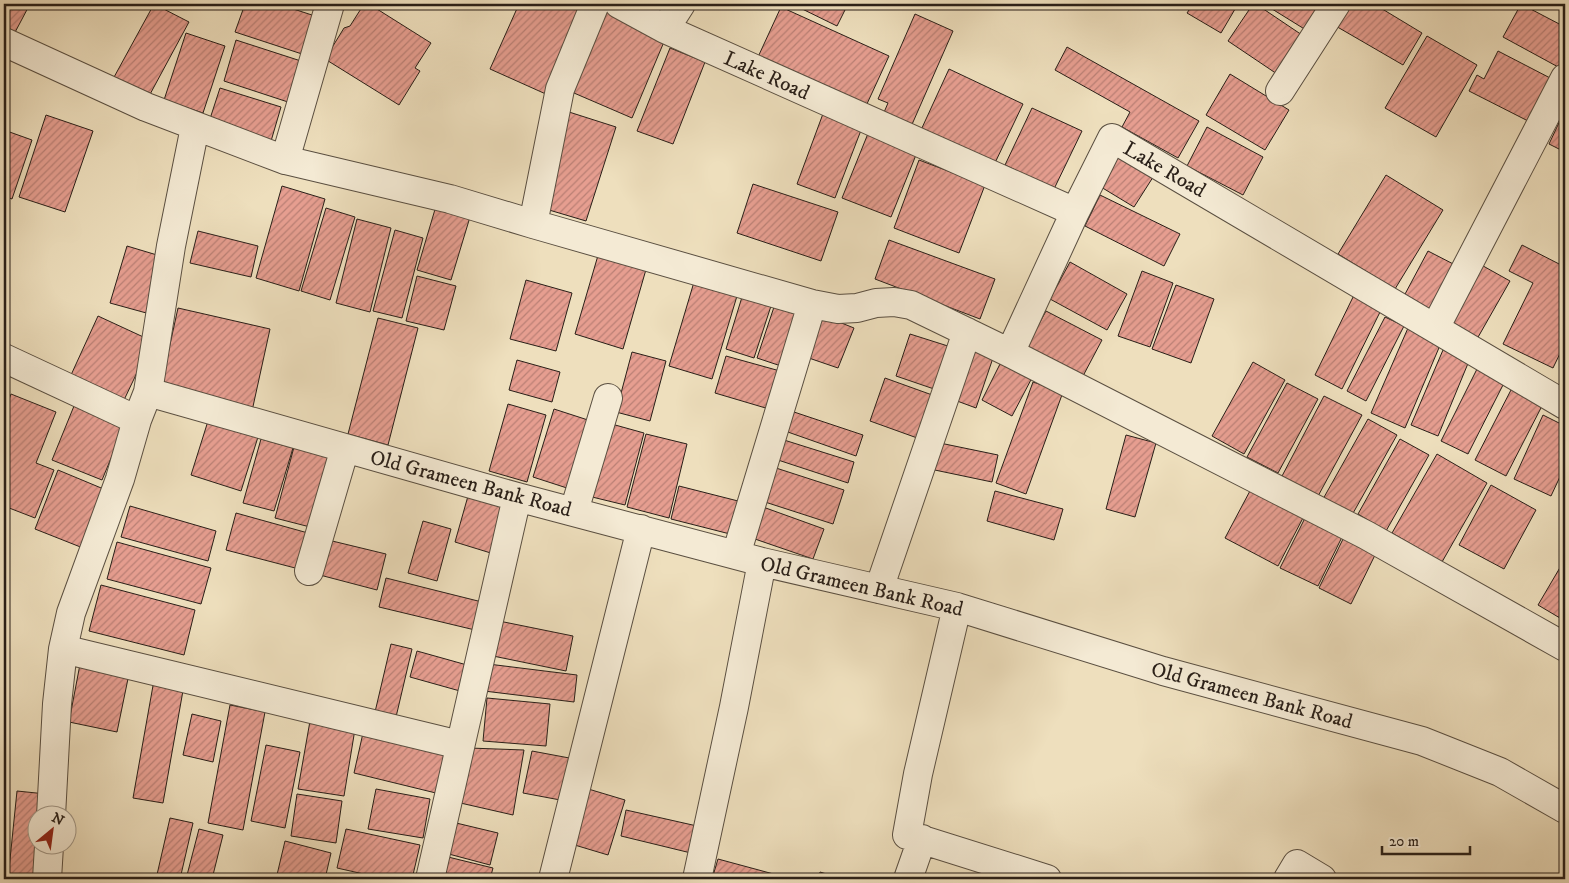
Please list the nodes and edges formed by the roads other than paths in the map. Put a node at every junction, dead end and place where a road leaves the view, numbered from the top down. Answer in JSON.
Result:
{"nodes":[{"id":1,"x":330,"y":4,"type":"edge"},
{"id":2,"x":595,"y":4,"type":"edge"},
{"id":3,"x":619,"y":4,"type":"edge"},
{"id":4,"x":681,"y":4,"type":"edge"},
{"id":5,"x":1336,"y":4,"type":"edge"},
{"id":6,"x":665,"y":30,"type":"junction"},
{"id":7,"x":4,"y":42,"type":"edge"},
{"id":8,"x":1565,"y":78,"type":"edge"},
{"id":9,"x":1280,"y":91,"type":"dead end"},
{"id":10,"x":195,"y":127,"type":"junction"},
{"id":11,"x":284,"y":160,"type":"junction"},
{"id":12,"x":1075,"y":212,"type":"junction"},
{"id":13,"x":534,"y":224,"type":"junction"},
{"id":14,"x":812,"y":304,"type":"junction"},
{"id":15,"x":1436,"y":328,"type":"junction"},
{"id":16,"x":967,"y":332,"type":"junction"},
{"id":17,"x":1010,"y":353,"type":"junction"},
{"id":18,"x":4,"y":358,"type":"edge"},
{"id":19,"x":148,"y":392,"type":"junction"},
{"id":20,"x":608,"y":398,"type":"dead end"},
{"id":21,"x":1565,"y":405,"type":"edge"},
{"id":22,"x":137,"y":420,"type":"junction"},
{"id":23,"x":345,"y":448,"type":"junction"},
{"id":24,"x":517,"y":497,"type":"junction"},
{"id":25,"x":574,"y":511,"type":"junction"},
{"id":26,"x":641,"y":529,"type":"junction"},
{"id":27,"x":736,"y":555,"type":"junction"},
{"id":28,"x":762,"y":562,"type":"junction"},
{"id":29,"x":309,"y":571,"type":"dead end"},
{"id":30,"x":878,"y":589,"type":"junction"},
{"id":31,"x":957,"y":607,"type":"junction"},
{"id":32,"x":1565,"y":647,"type":"edge"},
{"id":33,"x":63,"y":649,"type":"junction"},
{"id":34,"x":460,"y":745,"type":"junction"},
{"id":35,"x":52,"y":806,"type":"edge"},
{"id":36,"x":1565,"y":809,"type":"edge"},
{"id":37,"x":922,"y":839,"type":"junction"},
{"id":38,"x":48,"y":856,"type":"edge"},
{"id":39,"x":47,"y":879,"type":"edge"},
{"id":40,"x":430,"y":879,"type":"edge"},
{"id":41,"x":553,"y":879,"type":"edge"},
{"id":42,"x":697,"y":879,"type":"edge"},
{"id":43,"x":908,"y":879,"type":"edge"},
{"id":44,"x":1042,"y":879,"type":"edge"},
{"id":45,"x":1288,"y":879,"type":"edge"},
{"id":46,"x":1322,"y":879,"type":"edge"}],
"edges":[{"from":1,"to":11,"type":"street"},
{"from":2,"to":13,"type":"street"},
{"from":3,"to":6,"type":"street","name":"Lake Road"},
{"from":4,"to":6,"type":"street"},
{"from":5,"to":9,"type":"street"},
{"from":6,"to":12,"type":"street","name":"Lake Road"},
{"from":7,"to":10,"type":"street"},
{"from":8,"to":15,"type":"street"},
{"from":10,"to":11,"type":"street"},
{"from":10,"to":19,"type":"street"},
{"from":11,"to":13,"type":"street"},
{"from":12,"to":15,"type":"street","name":"Lake Road"},
{"from":12,"to":17,"type":"street"},
{"from":13,"to":14,"type":"street"},
{"from":14,"to":16,"type":"street"},
{"from":14,"to":27,"type":"street"},
{"from":15,"to":21,"type":"street","name":"Lake Road"},
{"from":16,"to":17,"type":"street"},
{"from":16,"to":30,"type":"street"},
{"from":17,"to":32,"type":"street"},
{"from":18,"to":22,"type":"street"},
{"from":19,"to":22,"type":"street"},
{"from":19,"to":23,"type":"street","name":"Old Grameen Bank Road"},
{"from":20,"to":25,"type":"street"},
{"from":22,"to":33,"type":"street"},
{"from":23,"to":24,"type":"street","name":"Old Grameen Bank Road"},
{"from":23,"to":29,"type":"street"},
{"from":24,"to":25,"type":"street","name":"Old Grameen Bank Road"},
{"from":24,"to":34,"type":"street"},
{"from":25,"to":26,"type":"street","name":"Old Grameen Bank Road"},
{"from":26,"to":27,"type":"street","name":"Old Grameen Bank Road"},
{"from":26,"to":41,"type":"street"},
{"from":27,"to":28,"type":"street","name":"Old Grameen Bank Road"},
{"from":28,"to":30,"type":"street","name":"Old Grameen Bank Road"},
{"from":28,"to":42,"type":"street"},
{"from":30,"to":31,"type":"street","name":"Old Grameen Bank Road"},
{"from":31,"to":36,"type":"street","name":"Old Grameen Bank Road"},
{"from":31,"to":37,"type":"street"},
{"from":33,"to":34,"type":"street"},
{"from":33,"to":35,"type":"street"},
{"from":34,"to":40,"type":"street"},
{"from":37,"to":43,"type":"street"},
{"from":37,"to":44,"type":"street"},
{"from":38,"to":39,"type":"street"},
{"from":45,"to":46,"type":"street"}]}
